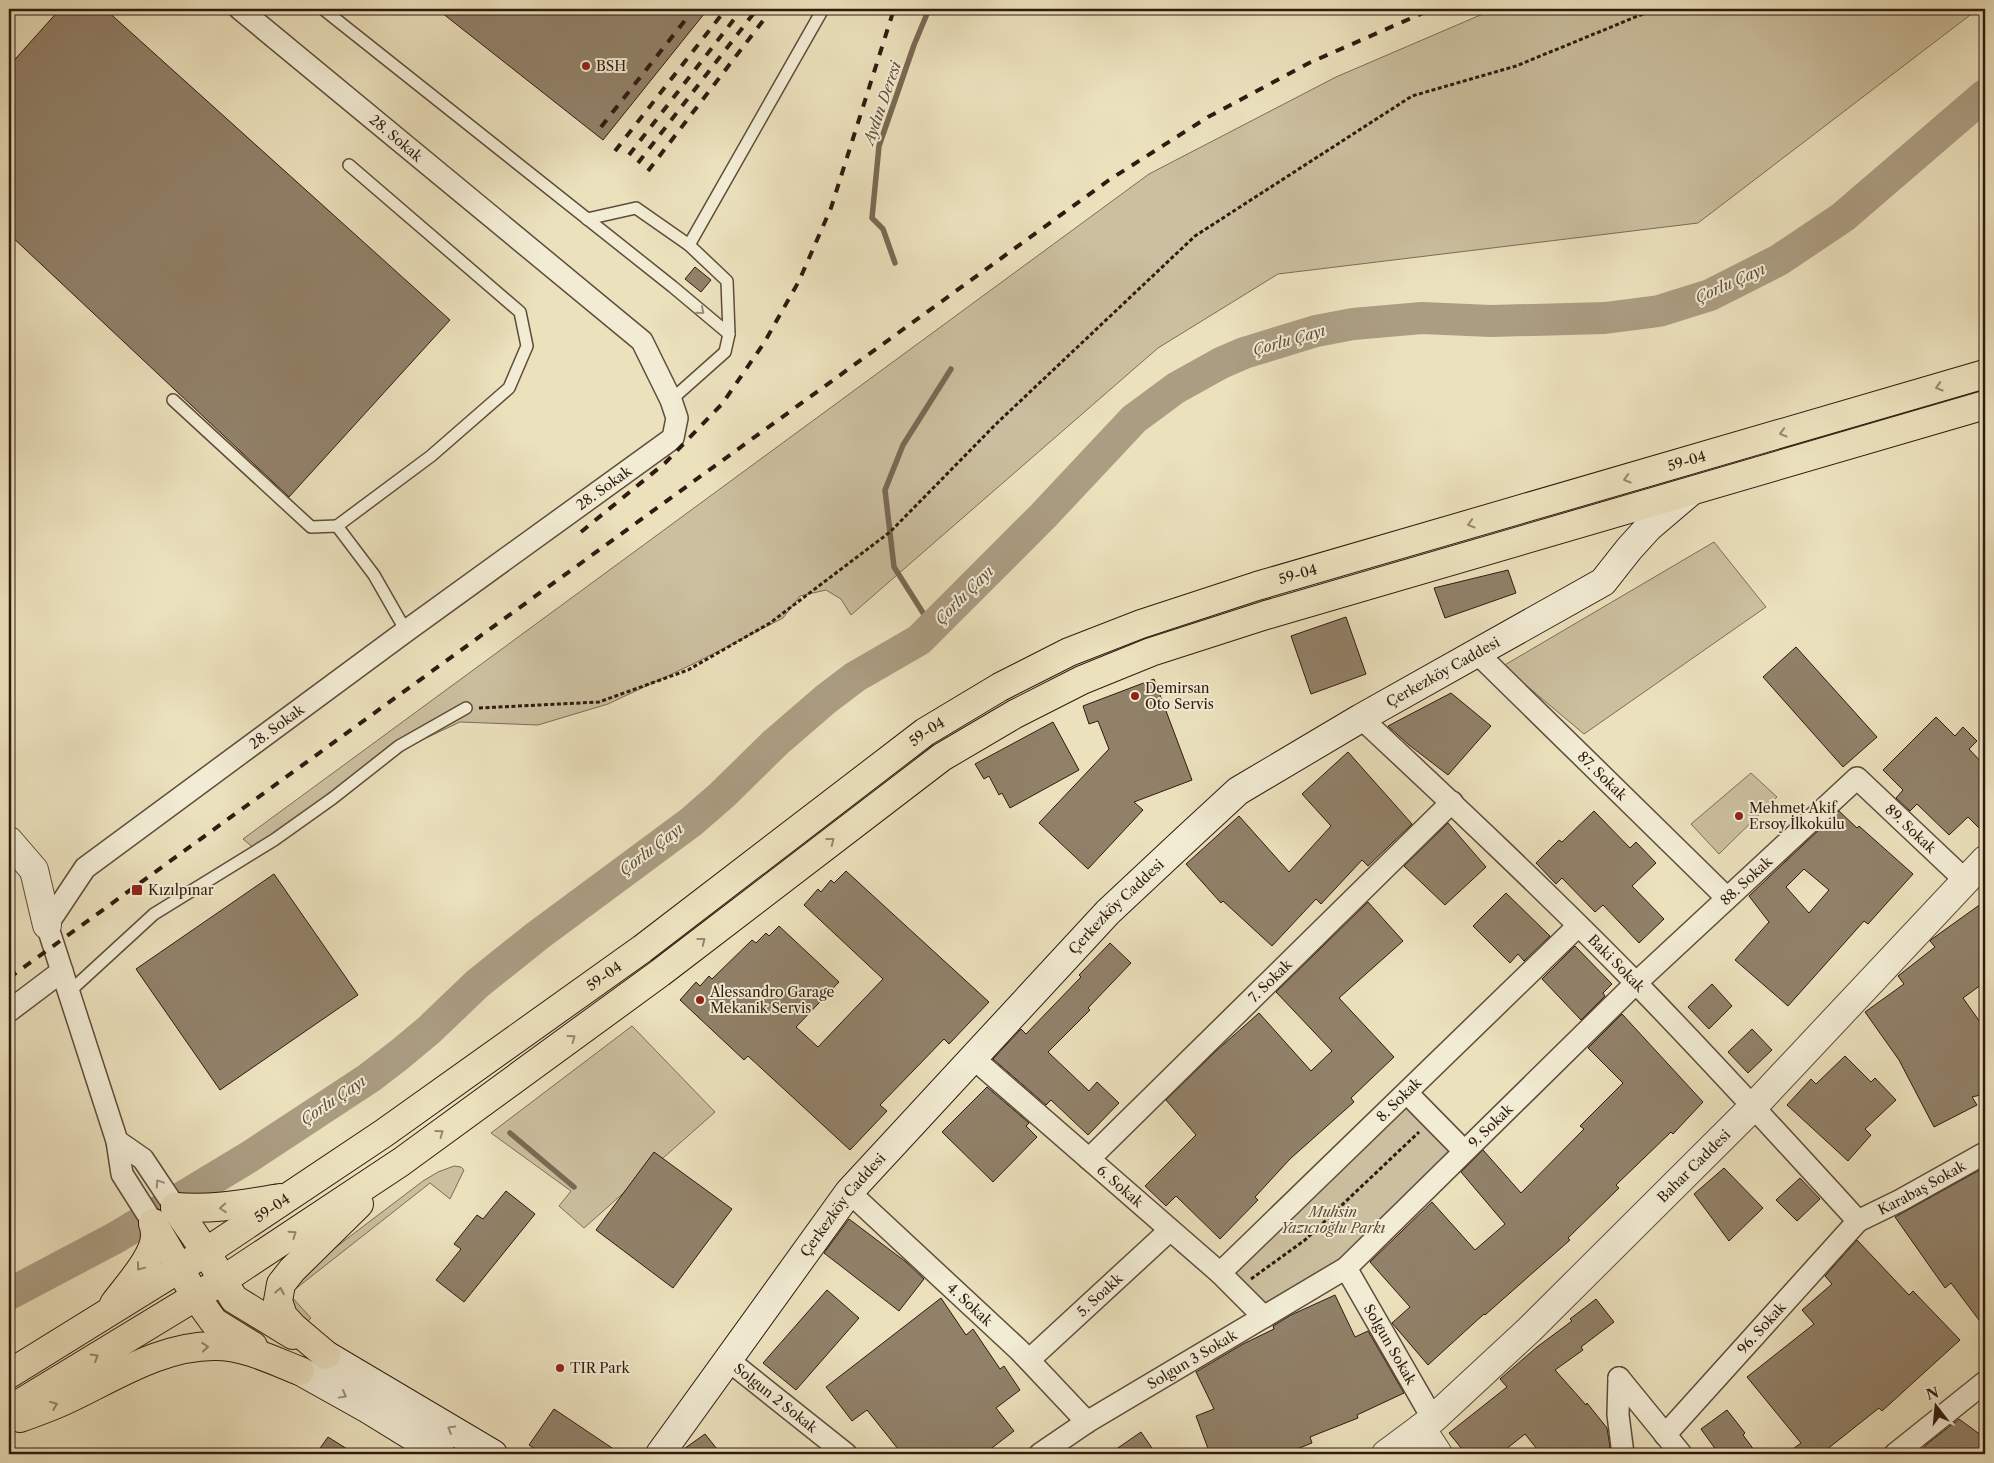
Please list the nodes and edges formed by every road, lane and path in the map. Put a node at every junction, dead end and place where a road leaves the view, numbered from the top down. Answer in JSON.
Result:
{"nodes":[{"id":1,"x":240,"y":9,"type":"edge"},
{"id":2,"x":323,"y":9,"type":"edge"},
{"id":3,"x":823,"y":9,"type":"edge"},
{"id":4,"x":1655,"y":9,"type":"edge"},
{"id":5,"x":349,"y":165,"type":"dead end"},
{"id":6,"x":587,"y":219,"type":"junction"},
{"id":7,"x":689,"y":246,"type":"junction"},
{"id":8,"x":729,"y":334,"type":"junction"},
{"id":9,"x":1985,"y":374,"type":"edge"},
{"id":10,"x":173,"y":400,"type":"dead end"},
{"id":11,"x":671,"y":400,"type":"junction"},
{"id":12,"x":1985,"y":405,"type":"edge"},
{"id":13,"x":1689,"y":493,"type":"junction"},
{"id":14,"x":337,"y":526,"type":"junction"},
{"id":15,"x":406,"y":630,"type":"junction"},
{"id":16,"x":1478,"y":654,"type":"junction"},
{"id":17,"x":466,"y":708,"type":"joint"},
{"id":18,"x":1360,"y":718,"type":"junction"},
{"id":19,"x":1857,"y":778,"type":"joint"},
{"id":20,"x":1452,"y":802,"type":"junction"},
{"id":21,"x":9,"y":841,"type":"edge"},
{"id":22,"x":1979,"y":867,"type":"edge"},
{"id":23,"x":1727,"y":898,"type":"junction"},
{"id":24,"x":47,"y":925,"type":"junction"},
{"id":25,"x":1578,"y":926,"type":"junction"},
{"id":26,"x":62,"y":971,"type":"junction"},
{"id":27,"x":1636,"y":983,"type":"junction"},
{"id":28,"x":69,"y":992,"type":"junction"},
{"id":29,"x":9,"y":1011,"type":"edge"},
{"id":30,"x":973,"y":1058,"type":"junction"},
{"id":31,"x":1406,"y":1093,"type":"junction"},
{"id":32,"x":1753,"y":1107,"type":"junction"},
{"id":33,"x":1433,"y":1119,"type":"junction"},
{"id":34,"x":116,"y":1141,"type":"junction"},
{"id":35,"x":1464,"y":1151,"type":"junction"},
{"id":36,"x":1985,"y":1152,"type":"edge"},
{"id":37,"x":1089,"y":1159,"type":"junction"},
{"id":38,"x":401,"y":1162,"type":"junction"},
{"id":39,"x":849,"y":1192,"type":"junction"},
{"id":40,"x":289,"y":1197,"type":"junction"},
{"id":41,"x":175,"y":1207,"type":"junction"},
{"id":42,"x":1858,"y":1221,"type":"junction"},
{"id":43,"x":153,"y":1223,"type":"junction"},
{"id":44,"x":1170,"y":1230,"type":"junction"},
{"id":45,"x":206,"y":1252,"type":"junction"},
{"id":46,"x":1346,"y":1268,"type":"junction"},
{"id":47,"x":179,"y":1269,"type":"junction"},
{"id":48,"x":1220,"y":1273,"type":"junction"},
{"id":49,"x":223,"y":1280,"type":"junction"},
{"id":50,"x":1236,"y":1289,"type":"junction"},
{"id":51,"x":196,"y":1296,"type":"junction"},
{"id":52,"x":108,"y":1314,"type":"junction"},
{"id":53,"x":1264,"y":1317,"type":"junction"},
{"id":54,"x":326,"y":1355,"type":"junction"},
{"id":55,"x":728,"y":1360,"type":"junction"},
{"id":56,"x":1029,"y":1360,"type":"junction"},
{"id":57,"x":300,"y":1371,"type":"junction"},
{"id":58,"x":9,"y":1374,"type":"edge"},
{"id":59,"x":1985,"y":1382,"type":"edge"},
{"id":60,"x":9,"y":1410,"type":"edge"},
{"id":61,"x":9,"y":1422,"type":"edge"},
{"id":62,"x":1087,"y":1422,"type":"junction"},
{"id":63,"x":1427,"y":1424,"type":"junction"},
{"id":64,"x":1665,"y":1434,"type":"junction"},
{"id":65,"x":441,"y":1454,"type":"edge"},
{"id":66,"x":493,"y":1454,"type":"edge"},
{"id":67,"x":660,"y":1454,"type":"edge"},
{"id":68,"x":846,"y":1454,"type":"edge"},
{"id":69,"x":1040,"y":1454,"type":"edge"},
{"id":70,"x":1386,"y":1454,"type":"edge"},
{"id":71,"x":1438,"y":1454,"type":"edge"},
{"id":72,"x":1623,"y":1454,"type":"edge"},
{"id":73,"x":1681,"y":1454,"type":"edge"},
{"id":74,"x":1895,"y":1454,"type":"edge"}],
"edges":[{"from":1,"to":11,"type":"street","name":"28. Sokak"},
{"from":2,"to":6,"type":"lane"},
{"from":3,"to":7,"type":"lane"},
{"from":4,"to":17,"type":"path"},
{"from":5,"to":14,"type":"lane"},
{"from":6,"to":7,"type":"lane"},
{"from":6,"to":8,"type":"lane","one_way":true},
{"from":7,"to":8,"type":"lane"},
{"from":8,"to":11,"type":"lane"},
{"from":9,"to":40,"type":"main road","name":"59-04","number":"59-04","one_way":true},
{"from":10,"to":14,"type":"lane"},
{"from":11,"to":15,"type":"street","name":"28. Sokak"},
{"from":12,"to":13,"type":"main road","number":"59-04"},
{"from":13,"to":16,"type":"main road","name":"Çerkezköy Caddesi"},
{"from":38,"to":13,"type":"main road","number":"59-04","one_way":true},
{"from":14,"to":15,"type":"lane"},
{"from":15,"to":24,"type":"street","name":"28. Sokak"},
{"from":16,"to":18,"type":"main road","name":"Çerkezköy Caddesi"},
{"from":16,"to":23,"type":"street","name":"87. Sokak"},
{"from":17,"to":28,"type":"lane"},
{"from":18,"to":20,"type":"street","name":"Baki Sokak"},
{"from":18,"to":30,"type":"main road","name":"Çerkezköy Caddesi"},
{"from":19,"to":22,"type":"street","name":"89. Sokak"},
{"from":19,"to":23,"type":"street","name":"88. Sokak"},
{"from":20,"to":25,"type":"street","name":"Baki Sokak"},
{"from":20,"to":37,"type":"street","name":"7. Sokak"},
{"from":21,"to":24,"type":"main road"},
{"from":22,"to":32,"type":"main road","name":"Bahar Caddesi"},
{"from":23,"to":27,"type":"street","name":"88. Sokak"},
{"from":24,"to":26,"type":"street"},
{"from":25,"to":27,"type":"street","name":"Baki Sokak"},
{"from":25,"to":31,"type":"street","name":"8. Sokak"},
{"from":26,"to":28,"type":"street"},
{"from":26,"to":29,"type":"street"},
{"from":27,"to":32,"type":"street","name":"Baki Sokak"},
{"from":27,"to":35,"type":"street","name":"9. Sokak"},
{"from":28,"to":34,"type":"street"},
{"from":30,"to":37,"type":"street","name":"6. Sokak"},
{"from":30,"to":39,"type":"main road","name":"Çerkezköy Caddesi"},
{"from":31,"to":33,"type":"street"},
{"from":31,"to":48,"type":"street","name":"8. Sokak"},
{"from":32,"to":42,"type":"street","name":"Baki Sokak"},
{"from":32,"to":63,"type":"main road","name":"Bahar Caddesi"},
{"from":33,"to":35,"type":"street"},
{"from":33,"to":50,"type":"path"},
{"from":41,"to":34,"type":"street","one_way":true},
{"from":34,"to":43,"type":"street"},
{"from":35,"to":46,"type":"street","name":"9. Sokak"},
{"from":36,"to":42,"type":"street","name":"Karabaş Sokak"},
{"from":37,"to":44,"type":"street","name":"6. Sokak"},
{"from":49,"to":38,"type":"main road","number":"59-04","one_way":true},
{"from":54,"to":38,"type":"main road","one_way":true},
{"from":39,"to":55,"type":"main road","name":"Çerkezköy Caddesi"},
{"from":39,"to":56,"type":"street","name":"4. Sokak"},
{"from":40,"to":41,"type":"main road","one_way":true},
{"from":40,"to":45,"type":"main road","name":"59-04","number":"59-04"},
{"from":41,"to":45,"type":"main road"},
{"from":42,"to":64,"type":"street","name":"96. Sokak"},
{"from":43,"to":47,"type":"main road"},
{"from":43,"to":52,"type":"main road","one_way":true},
{"from":44,"to":48,"type":"street","name":"6. Sokak"},
{"from":44,"to":56,"type":"street","name":"5. Soakk"},
{"from":45,"to":47,"type":"main road","name":"59-04","number":"59-04"},
{"from":45,"to":49,"type":"main road"},
{"from":46,"to":53,"type":"street","name":"Solgun 3 Sokak"},
{"from":46,"to":63,"type":"street","name":"Solgun Sokak"},
{"from":47,"to":51,"type":"main road"},
{"from":47,"to":52,"type":"main road","name":"59-04","number":"59-04"},
{"from":48,"to":50,"type":"street","name":"6. Sokak"},
{"from":49,"to":51,"type":"main road","number":"59-04"},
{"from":49,"to":54,"type":"main road"},
{"from":50,"to":53,"type":"street","name":"6. Sokak"},
{"from":51,"to":57,"type":"main road"},
{"from":60,"to":51,"type":"main road","number":"59-04","one_way":true},
{"from":52,"to":58,"type":"main road","name":"59-04","number":"59-04"},
{"from":53,"to":62,"type":"street","name":"Solgun 3 Sokak"},
{"from":66,"to":54,"type":"main road","one_way":true},
{"from":55,"to":67,"type":"main road","name":"Çerkezköy Caddesi"},
{"from":55,"to":68,"type":"street","name":"Solgun 2 Sokak"},
{"from":56,"to":62,"type":"street","name":"4. Sokak"},
{"from":61,"to":57,"type":"main road","one_way":true},
{"from":57,"to":65,"type":"main road","one_way":true},
{"from":59,"to":74,"type":"street"},
{"from":62,"to":69,"type":"street","name":"Solgun 3 Sokak"},
{"from":63,"to":70,"type":"main road","name":"Bahar Caddesi"},
{"from":63,"to":71,"type":"main road"},
{"from":64,"to":72,"type":"street"},
{"from":64,"to":73,"type":"street"}]}
